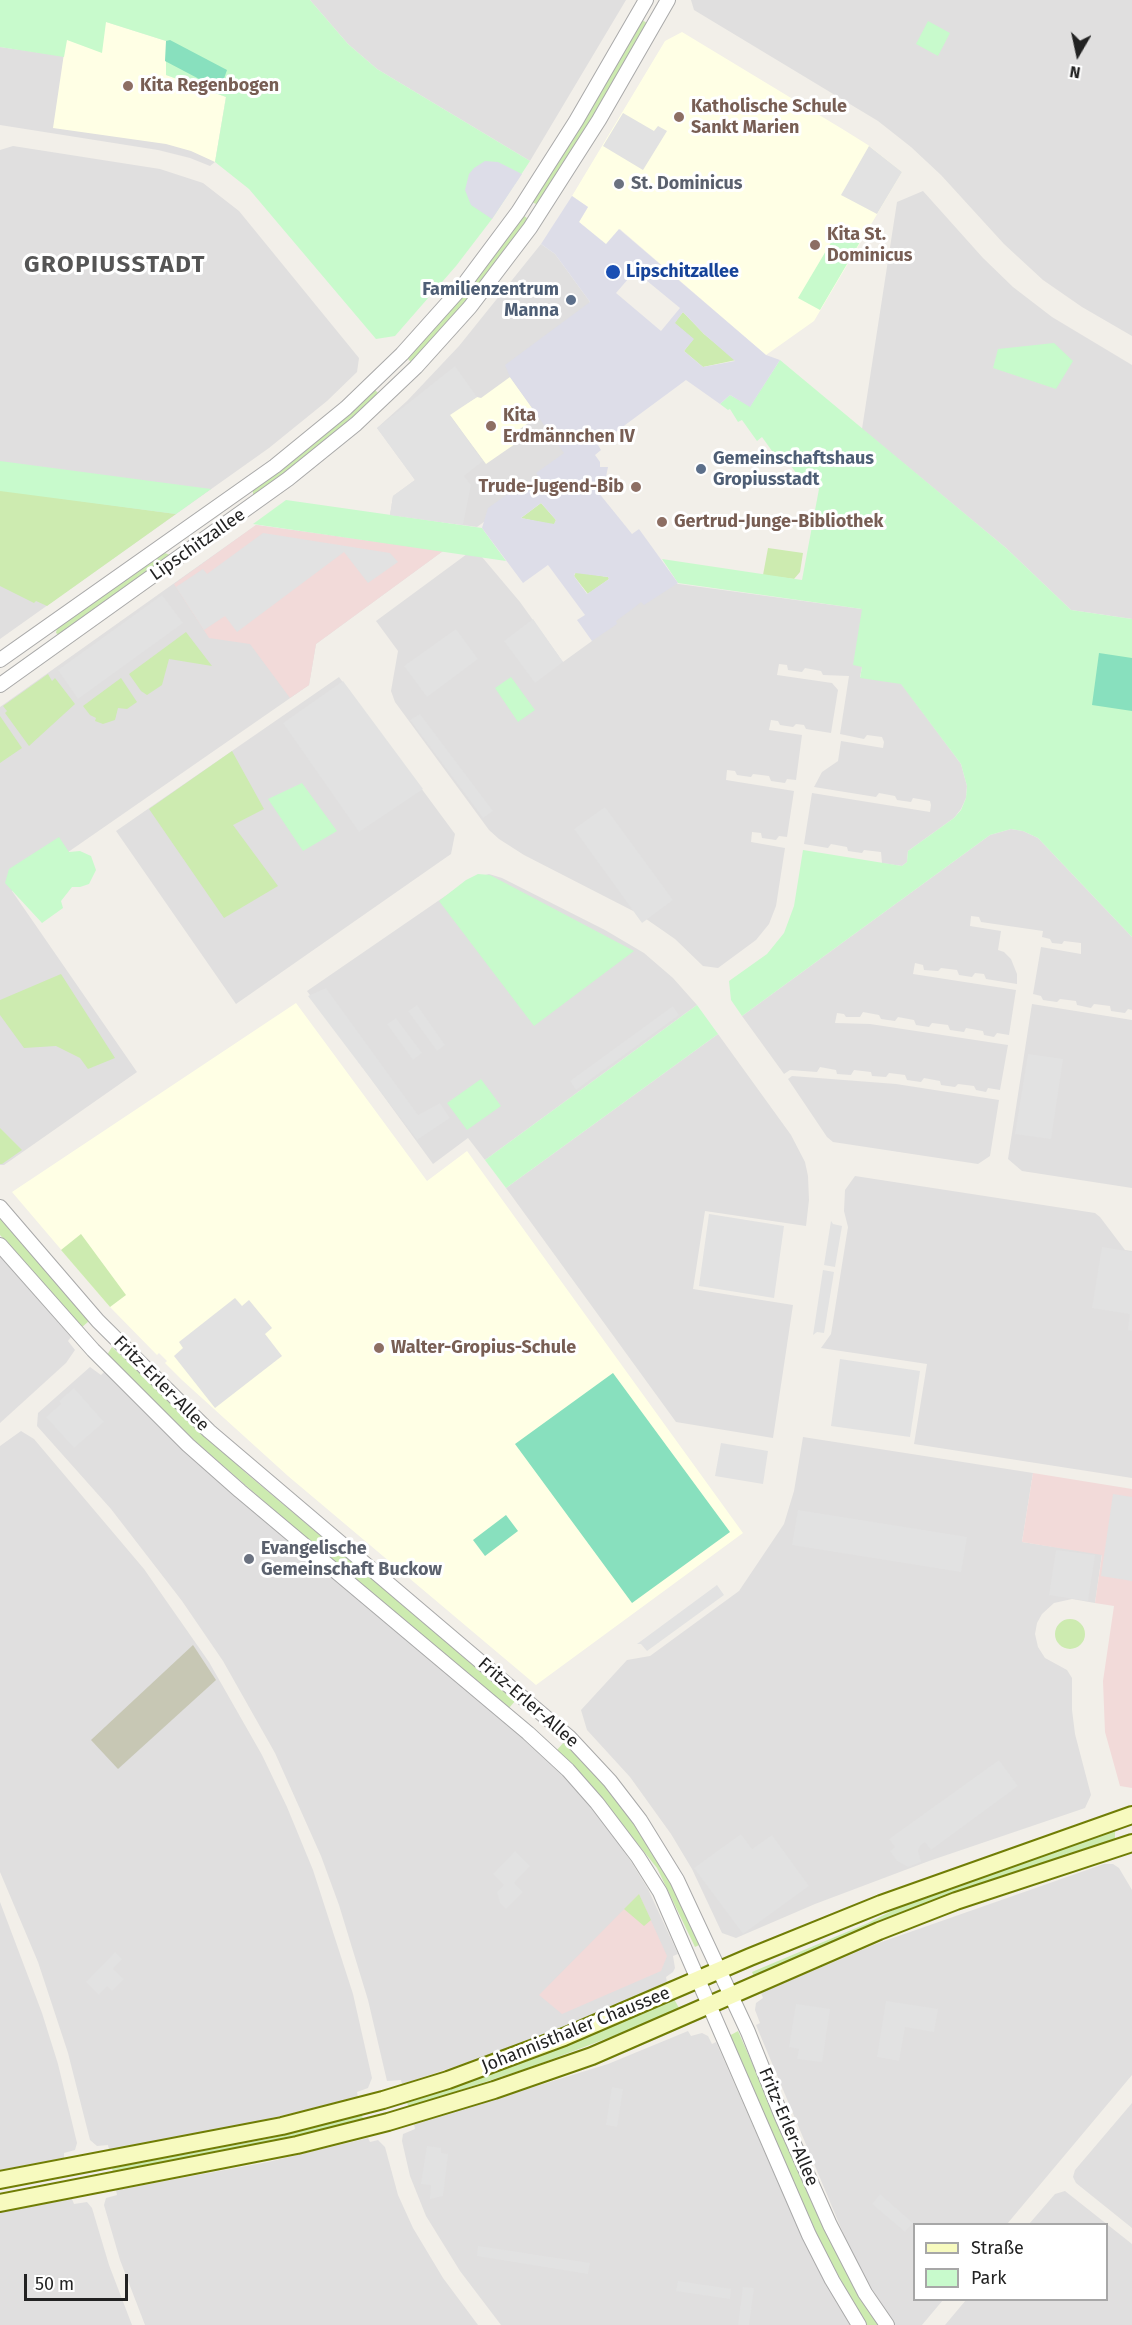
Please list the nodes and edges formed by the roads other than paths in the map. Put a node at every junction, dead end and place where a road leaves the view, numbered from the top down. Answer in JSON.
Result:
{"nodes":[{"id":1,"x":646,"y":0,"type":"edge"},
{"id":2,"x":662,"y":2,"type":"edge"},
{"id":3,"x":237,"y":494,"type":"junction"},
{"id":4,"x":248,"y":509,"type":"junction"},
{"id":5,"x":171,"y":540,"type":"junction"},
{"id":6,"x":183,"y":556,"type":"junction"},
{"id":7,"x":39,"y":633,"type":"junction"},
{"id":8,"x":50,"y":650,"type":"junction"},
{"id":9,"x":0,"y":660,"type":"edge"},
{"id":10,"x":0,"y":685,"type":"edge"},
{"id":11,"x":0,"y":1207,"type":"edge"},
{"id":12,"x":0,"y":1245,"type":"edge"},
{"id":13,"x":1132,"y":1815,"type":"edge"},
{"id":14,"x":1116,"y":1820,"type":"junction"},
{"id":15,"x":1128,"y":1844,"type":"edge"},
{"id":16,"x":720,"y":1970,"type":"junction"},
{"id":17,"x":698,"y":1979,"type":"junction"},
{"id":18,"x":732,"y":1996,"type":"junction"},
{"id":19,"x":709,"y":2006,"type":"junction"},
{"id":20,"x":0,"y":2180,"type":"edge"},
{"id":21,"x":0,"y":2203,"type":"edge"},
{"id":22,"x":859,"y":2325,"type":"edge"},
{"id":23,"x":887,"y":2325,"type":"edge"}],
"edges":[{"from":1,"to":3,"type":"street","name":"Lipschitzallee"},
{"from":2,"to":4,"type":"street","name":"Lipschitzallee"},
{"from":3,"to":4,"type":"street"},
{"from":3,"to":5,"type":"street","name":"Lipschitzallee"},
{"from":4,"to":6,"type":"street","name":"Lipschitzallee"},
{"from":5,"to":6,"type":"street"},
{"from":5,"to":7,"type":"street","name":"Lipschitzallee"},
{"from":6,"to":8,"type":"street","name":"Lipschitzallee"},
{"from":7,"to":8,"type":"street"},
{"from":7,"to":9,"type":"street","name":"Lipschitzallee"},
{"from":8,"to":10,"type":"street","name":"Lipschitzallee"},
{"from":11,"to":16,"type":"street","name":"Fritz-Erler-Allee"},
{"from":12,"to":17,"type":"street","name":"Fritz-Erler-Allee"},
{"from":13,"to":14,"type":"main road","name":"Johannisthaler Chaussee"},
{"from":14,"to":15,"type":"main road"},
{"from":14,"to":16,"type":"main road","name":"Johannisthaler Chaussee"},
{"from":15,"to":18,"type":"main road","name":"Johannisthaler Chaussee"},
{"from":16,"to":17,"type":"main road","name":"Johannisthaler Chaussee"},
{"from":16,"to":18,"type":"street","name":"Fritz-Erler-Allee"},
{"from":17,"to":19,"type":"street","name":"Fritz-Erler-Allee"},
{"from":17,"to":20,"type":"main road","name":"Johannisthaler Chaussee"},
{"from":18,"to":19,"type":"main road","name":"Johannisthaler Chaussee"},
{"from":18,"to":23,"type":"street","name":"Fritz-Erler-Allee"},
{"from":19,"to":21,"type":"main road","name":"Johannisthaler Chaussee"},
{"from":19,"to":22,"type":"street","name":"Fritz-Erler-Allee"}]}
